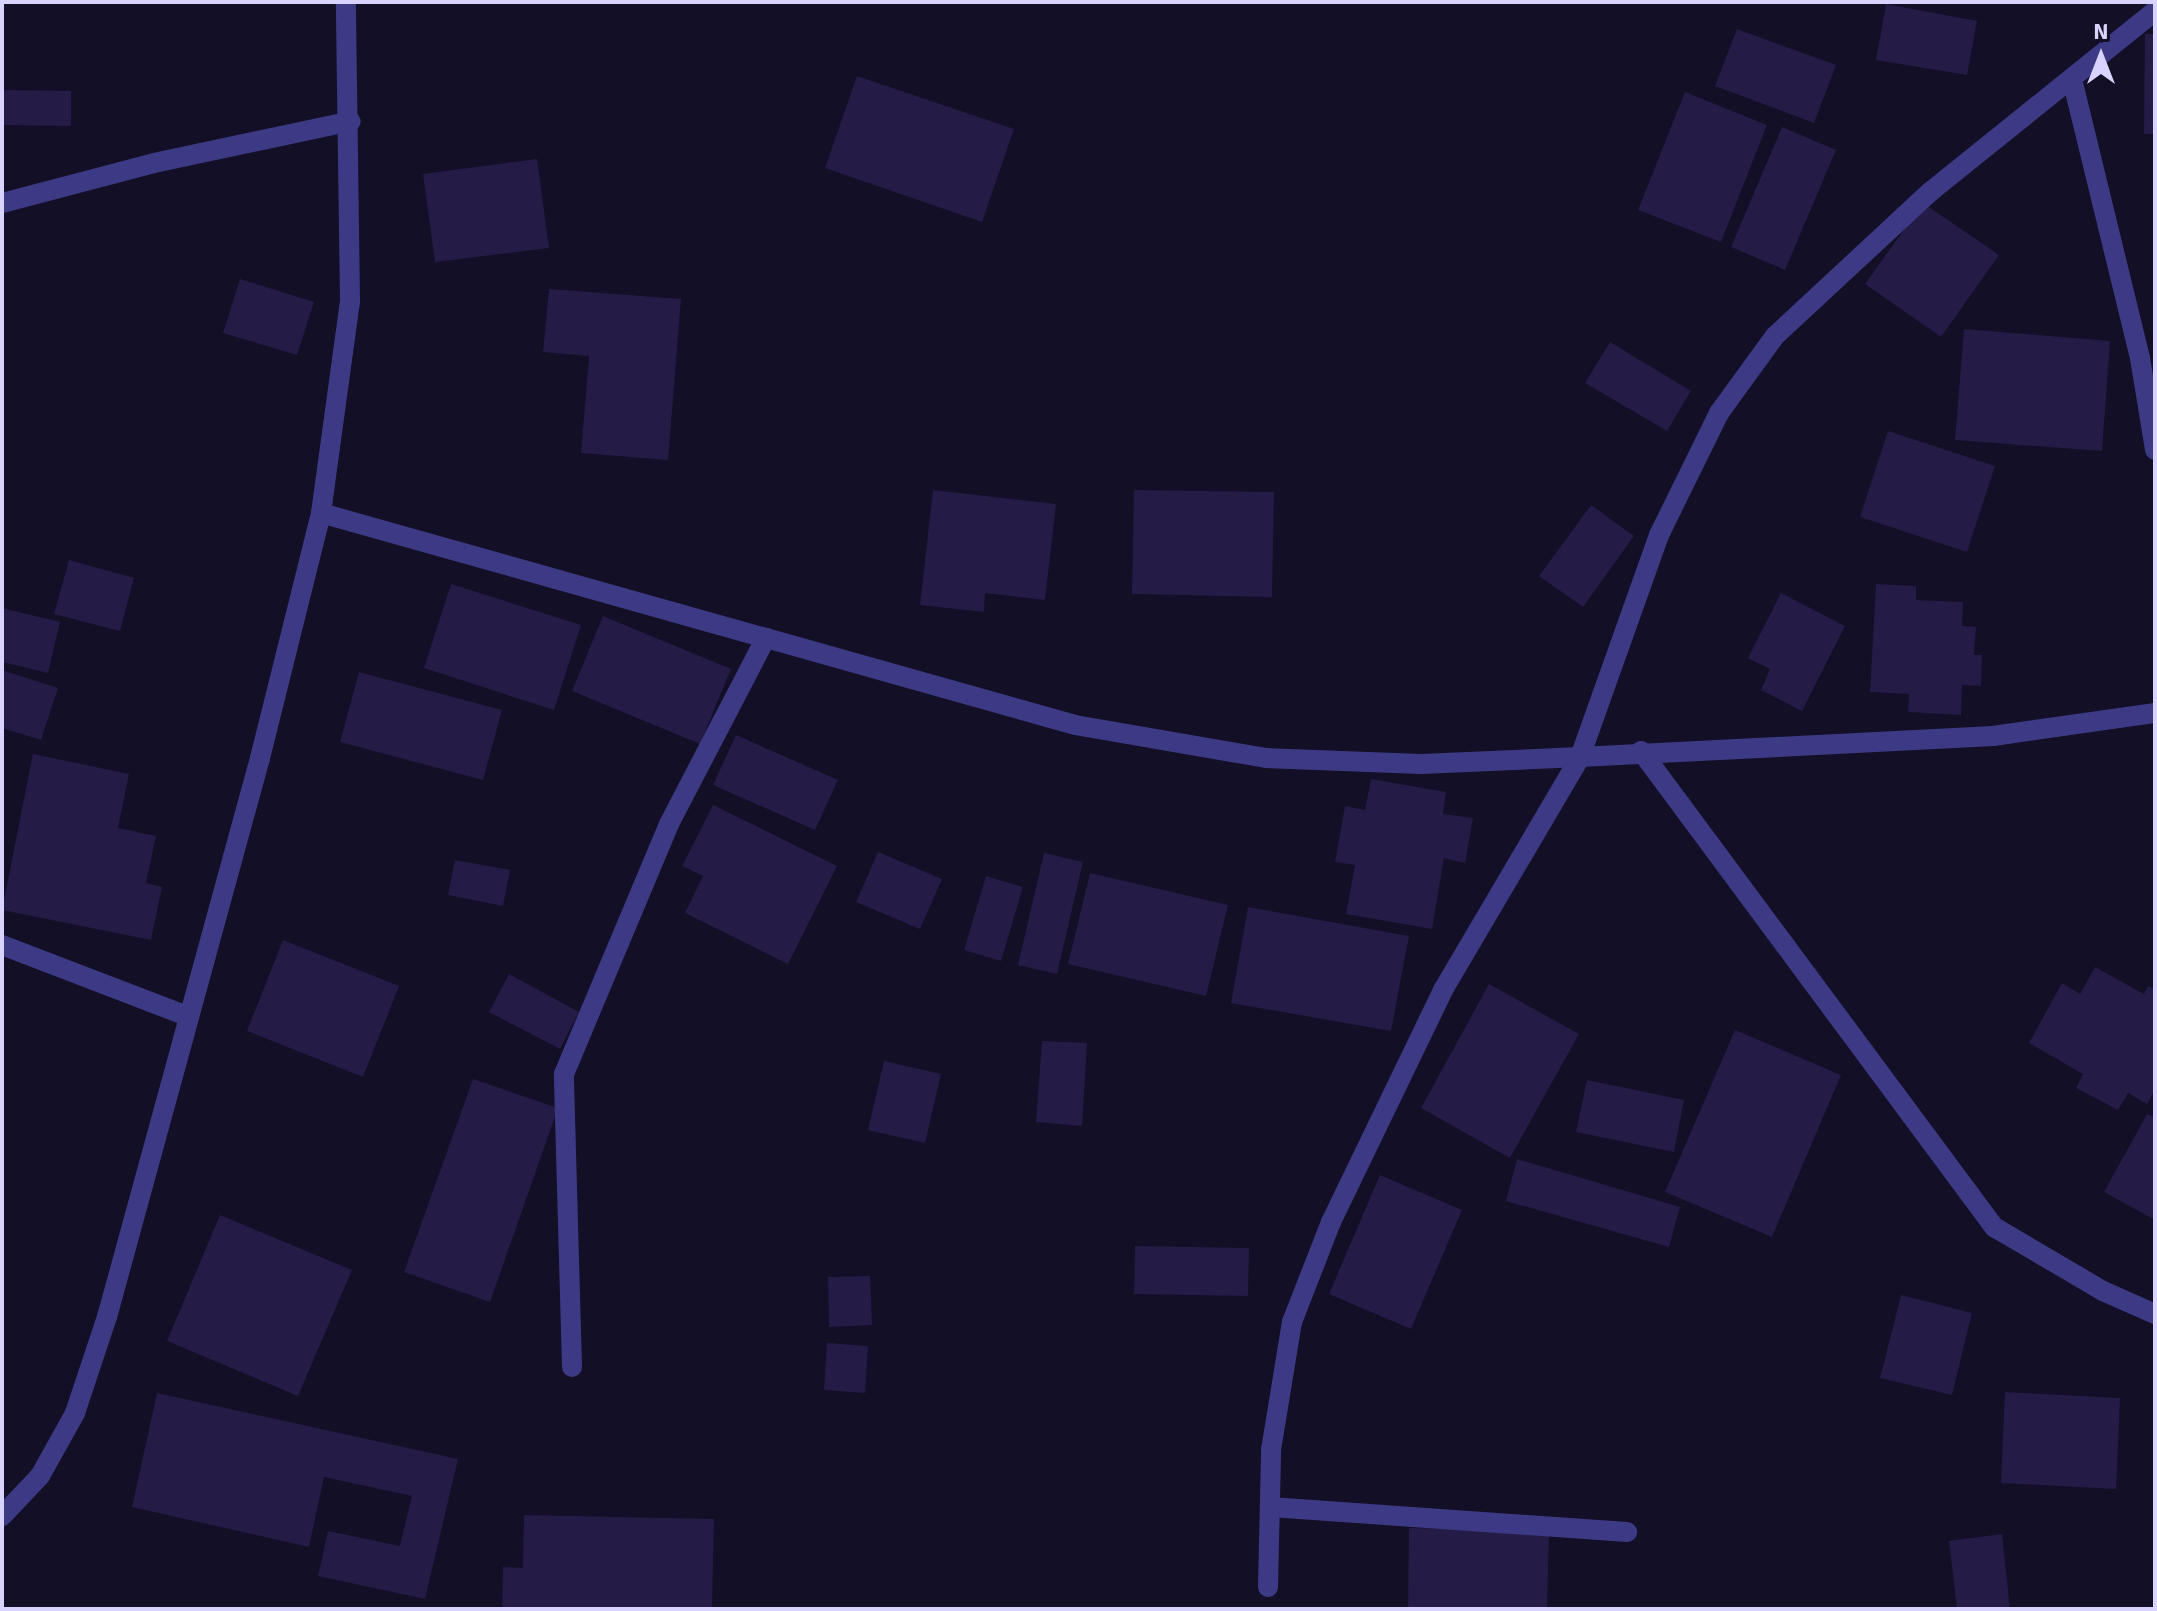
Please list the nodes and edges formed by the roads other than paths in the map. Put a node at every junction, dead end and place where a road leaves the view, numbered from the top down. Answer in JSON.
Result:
{"nodes":[{"id":1,"x":346,"y":2,"type":"edge"},
{"id":2,"x":2155,"y":11,"type":"edge"},
{"id":3,"x":2072,"y":79,"type":"junction"},
{"id":4,"x":351,"y":121,"type":"junction"},
{"id":5,"x":2,"y":203,"type":"edge"},
{"id":6,"x":2155,"y":450,"type":"edge"},
{"id":7,"x":321,"y":513,"type":"junction"},
{"id":8,"x":766,"y":638,"type":"junction"},
{"id":9,"x":2155,"y":713,"type":"edge"},
{"id":10,"x":1641,"y":751,"type":"junction"},
{"id":11,"x":1580,"y":757,"type":"junction"},
{"id":12,"x":2,"y":945,"type":"edge"},
{"id":13,"x":187,"y":1016,"type":"junction"},
{"id":14,"x":2155,"y":1314,"type":"edge"},
{"id":15,"x":572,"y":1367,"type":"dead end"},
{"id":16,"x":1270,"y":1507,"type":"junction"},
{"id":17,"x":2,"y":1516,"type":"edge"},
{"id":18,"x":1627,"y":1532,"type":"dead end"},
{"id":19,"x":1268,"y":1587,"type":"dead end"}],
"edges":[{"from":1,"to":4,"type":"street"},
{"from":2,"to":3,"type":"street"},
{"from":3,"to":6,"type":"street"},
{"from":3,"to":11,"type":"street"},
{"from":4,"to":5,"type":"street"},
{"from":4,"to":7,"type":"street"},
{"from":7,"to":8,"type":"street"},
{"from":7,"to":13,"type":"street"},
{"from":8,"to":11,"type":"street"},
{"from":8,"to":15,"type":"street"},
{"from":9,"to":10,"type":"street"},
{"from":10,"to":11,"type":"street"},
{"from":10,"to":14,"type":"street"},
{"from":11,"to":16,"type":"street"},
{"from":12,"to":13,"type":"street"},
{"from":13,"to":17,"type":"street"},
{"from":16,"to":18,"type":"street"},
{"from":16,"to":19,"type":"street"}]}
